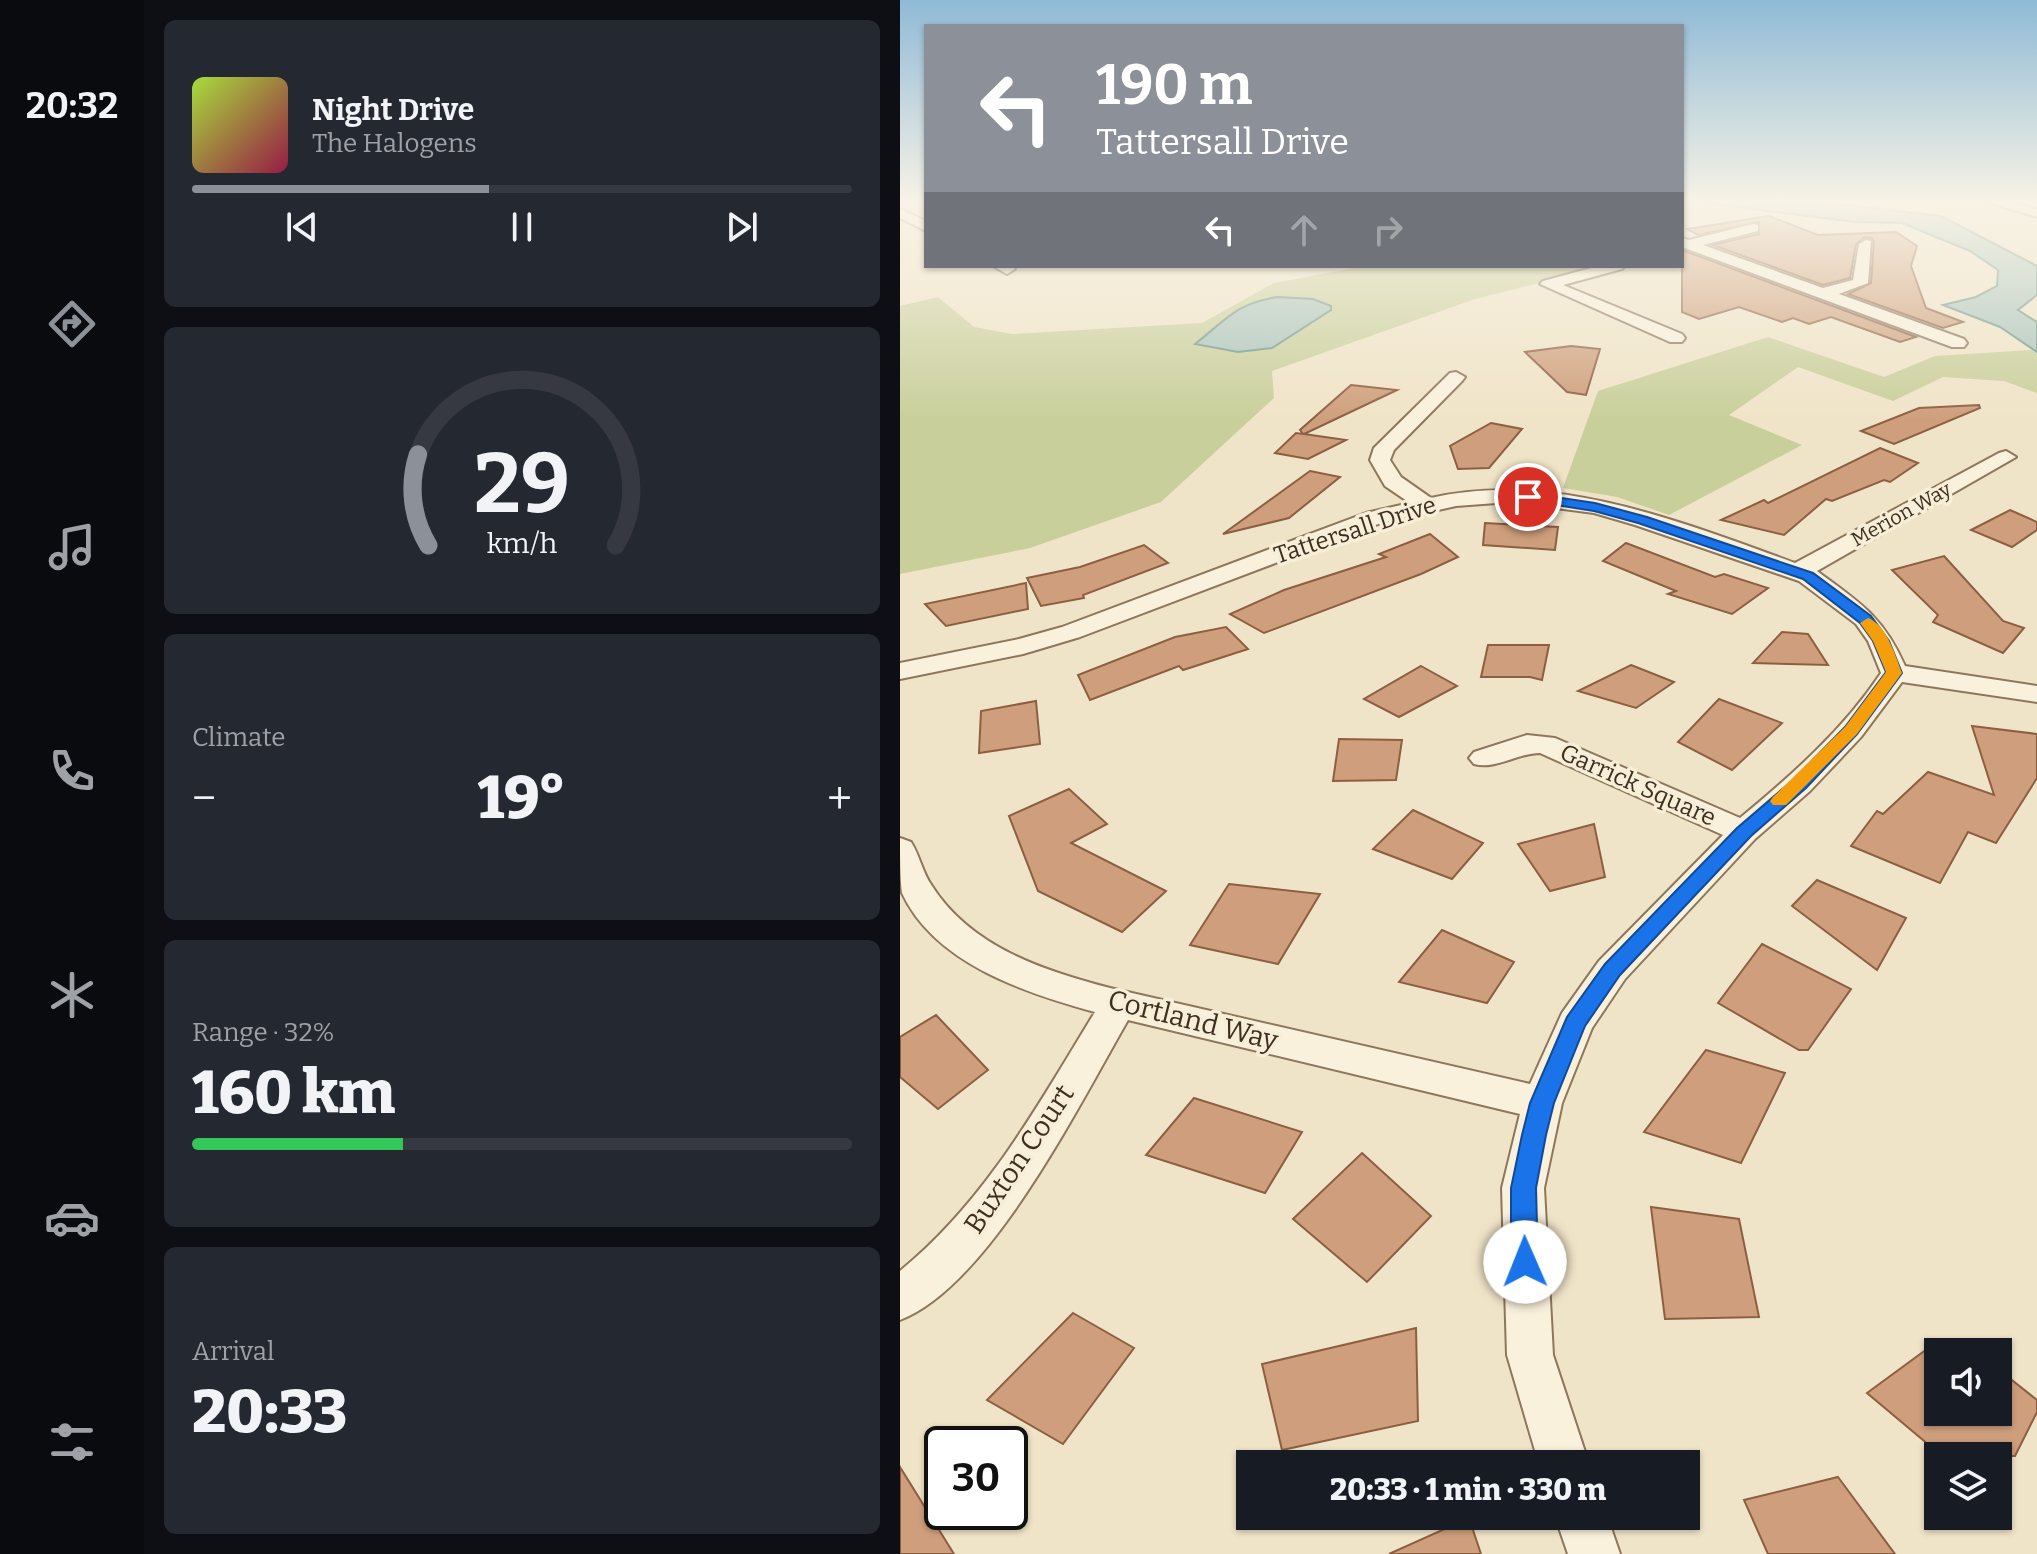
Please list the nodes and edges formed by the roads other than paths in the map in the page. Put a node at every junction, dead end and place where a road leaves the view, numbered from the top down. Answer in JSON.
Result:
{"nodes":[{"id":1,"x":1584,"y":275,"type":"edge"},
{"id":2,"x":1771,"y":275,"type":"edge"},
{"id":3,"x":1861,"y":275,"type":"edge"},
{"id":4,"x":1824,"y":293,"type":"junction"},
{"id":5,"x":1676,"y":338,"type":"dead end"},
{"id":6,"x":1958,"y":343,"type":"dead end"},
{"id":7,"x":1456,"y":377,"type":"dead end"},
{"id":8,"x":2006,"y":457,"type":"dead end"},
{"id":9,"x":1425,"y":504,"type":"junction"},
{"id":10,"x":1797,"y":572,"type":"junction"},
{"id":11,"x":900,"y":671,"type":"edge"},
{"id":12,"x":1894,"y":673,"type":"junction"},
{"id":13,"x":2037,"y":694,"type":"edge"},
{"id":14,"x":1484,"y":758,"type":"dead end"},
{"id":15,"x":1744,"y":832,"type":"junction"},
{"id":16,"x":900,"y":854,"type":"edge"},
{"id":17,"x":1119,"y":1003,"type":"junction"},
{"id":18,"x":1542,"y":1103,"type":"junction"},
{"id":19,"x":900,"y":1299,"type":"edge"},
{"id":20,"x":1560,"y":1450,"type":"edge"},
{"id":21,"x":1586,"y":1530,"type":"edge"},
{"id":22,"x":1594,"y":1554,"type":"edge"}],
"edges":[{"from":1,"to":5,"type":"street"},
{"from":2,"to":4,"type":"street"},
{"from":3,"to":4,"type":"street"},
{"from":4,"to":6,"type":"street"},
{"from":7,"to":9,"type":"street"},
{"from":8,"to":10,"type":"street","name":"Merion Way"},
{"from":9,"to":10,"type":"street","name":"Tattersall Drive"},
{"from":9,"to":11,"type":"street","name":"Tattersall Drive"},
{"from":10,"to":12,"type":"street","name":"Tattersall Drive"},
{"from":12,"to":13,"type":"street"},
{"from":12,"to":15,"type":"street"},
{"from":14,"to":15,"type":"street","name":"Garrick Square"},
{"from":15,"to":18,"type":"street"},
{"from":16,"to":17,"type":"street","name":"Cortland Way"},
{"from":17,"to":18,"type":"street","name":"Cortland Way"},
{"from":17,"to":19,"type":"street","name":"Buxton Court"},
{"from":18,"to":20,"type":"street"},
{"from":21,"to":22,"type":"street"}]}
